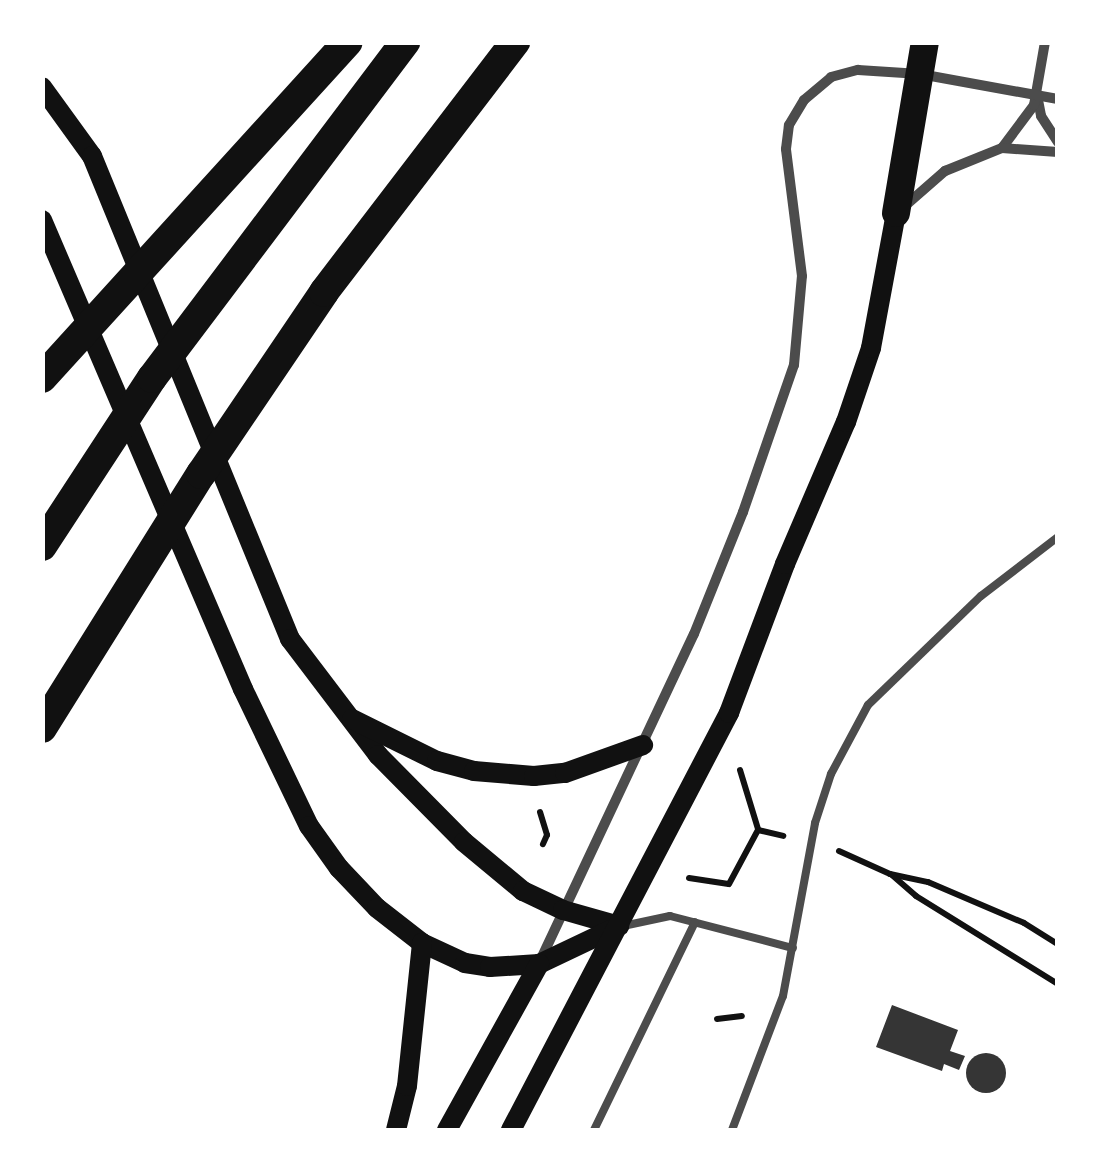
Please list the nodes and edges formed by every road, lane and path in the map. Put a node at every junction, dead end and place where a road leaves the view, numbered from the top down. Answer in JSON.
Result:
{"nodes":[{"id":1,"x":348,"y":42,"type":"edge"},
{"id":2,"x":405,"y":42,"type":"edge"},
{"id":3,"x":515,"y":42,"type":"edge"},
{"id":4,"x":925,"y":42,"type":"edge"},
{"id":5,"x":1044,"y":42,"type":"edge"},
{"id":6,"x":920,"y":74,"type":"junction"},
{"id":7,"x":42,"y":87,"type":"edge"},
{"id":8,"x":1038,"y":94,"type":"junction"},
{"id":9,"x":1058,"y":99,"type":"edge"},
{"id":10,"x":1058,"y":142,"type":"edge"},
{"id":11,"x":1002,"y":148,"type":"junction"},
{"id":12,"x":1058,"y":152,"type":"edge"},
{"id":13,"x":896,"y":214,"type":"junction"},
{"id":14,"x":42,"y":220,"type":"edge"},
{"id":15,"x":42,"y":378,"type":"edge"},
{"id":16,"x":1058,"y":537,"type":"edge"},
{"id":17,"x":42,"y":546,"type":"edge"},
{"id":18,"x":342,"y":713,"type":"junction"},
{"id":19,"x":42,"y":728,"type":"edge"},
{"id":20,"x":643,"y":744,"type":"junction"},
{"id":21,"x":740,"y":768,"type":"dead end"},
{"id":22,"x":758,"y":830,"type":"junction"},
{"id":23,"x":547,"y":836,"type":"dead end"},
{"id":24,"x":809,"y":842,"type":"junction"},
{"id":25,"x":543,"y":844,"type":"dead end"},
{"id":26,"x":890,"y":874,"type":"junction"},
{"id":27,"x":688,"y":878,"type":"dead end"},
{"id":28,"x":564,"y":910,"type":"junction"},
{"id":29,"x":695,"y":922,"type":"junction"},
{"id":30,"x":618,"y":926,"type":"junction"},
{"id":31,"x":422,"y":944,"type":"junction"},
{"id":32,"x":1058,"y":944,"type":"edge"},
{"id":33,"x":793,"y":948,"type":"junction"},
{"id":34,"x":539,"y":964,"type":"junction"},
{"id":35,"x":1058,"y":984,"type":"edge"},
{"id":36,"x":748,"y":1015,"type":"dead end"},
{"id":37,"x":717,"y":1019,"type":"dead end"},
{"id":38,"x":396,"y":1130,"type":"edge"},
{"id":39,"x":447,"y":1130,"type":"edge"},
{"id":40,"x":511,"y":1130,"type":"edge"},
{"id":41,"x":594,"y":1130,"type":"edge"},
{"id":42,"x":732,"y":1130,"type":"edge"}],
"edges":[{"from":1,"to":15,"type":"highway"},
{"from":2,"to":17,"type":"highway"},
{"from":3,"to":19,"type":"highway"},
{"from":4,"to":6,"type":"highway"},
{"from":5,"to":8,"type":"street"},
{"from":6,"to":8,"type":"street"},
{"from":6,"to":13,"type":"highway"},
{"from":6,"to":20,"type":"street"},
{"from":7,"to":18,"type":"main road"},
{"from":8,"to":9,"type":"street"},
{"from":8,"to":10,"type":"street"},
{"from":8,"to":11,"type":"street"},
{"from":11,"to":12,"type":"street"},
{"from":11,"to":13,"type":"street"},
{"from":13,"to":30,"type":"main road"},
{"from":14,"to":31,"type":"main road"},
{"from":16,"to":24,"type":"lane"},
{"from":18,"to":20,"type":"main road"},
{"from":18,"to":28,"type":"main road"},
{"from":20,"to":28,"type":"street"},
{"from":21,"to":22,"type":"path"},
{"from":22,"to":24,"type":"path"},
{"from":22,"to":27,"type":"path"},
{"from":23,"to":25,"type":"path"},
{"from":24,"to":26,"type":"path"},
{"from":24,"to":33,"type":"lane"},
{"from":26,"to":32,"type":"path"},
{"from":26,"to":35,"type":"path"},
{"from":28,"to":30,"type":"main road"},
{"from":28,"to":34,"type":"street"},
{"from":29,"to":30,"type":"lane"},
{"from":29,"to":33,"type":"lane"},
{"from":29,"to":41,"type":"lane"},
{"from":30,"to":34,"type":"main road"},
{"from":30,"to":40,"type":"main road"},
{"from":31,"to":34,"type":"main road"},
{"from":31,"to":38,"type":"main road"},
{"from":33,"to":42,"type":"lane"},
{"from":34,"to":39,"type":"main road"},
{"from":36,"to":37,"type":"path"}]}
